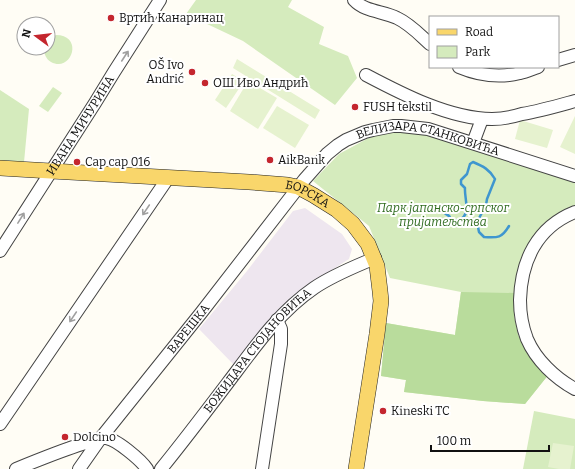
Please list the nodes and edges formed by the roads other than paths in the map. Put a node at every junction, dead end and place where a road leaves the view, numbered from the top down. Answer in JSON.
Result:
{"nodes":[{"id":1,"x":160,"y":0,"type":"edge"},
{"id":2,"x":354,"y":0,"type":"edge"},
{"id":3,"x":429,"y":43,"type":"edge"},
{"id":4,"x":575,"y":55,"type":"edge"},
{"id":5,"x":559,"y":60,"type":"edge"},
{"id":6,"x":461,"y":68,"type":"edge"},
{"id":7,"x":535,"y":68,"type":"edge"},
{"id":8,"x":366,"y":75,"type":"dead end"},
{"id":9,"x":575,"y":101,"type":"edge"},
{"id":10,"x":482,"y":119,"type":"junction"},
{"id":11,"x":473,"y":144,"type":"junction"},
{"id":12,"x":0,"y":168,"type":"edge"},
{"id":13,"x":51,"y":171,"type":"junction"},
{"id":14,"x":575,"y":176,"type":"edge"},
{"id":15,"x":168,"y":178,"type":"junction"},
{"id":16,"x":298,"y":187,"type":"junction"},
{"id":17,"x":575,"y":212,"type":"edge"},
{"id":18,"x":0,"y":251,"type":"edge"},
{"id":19,"x":374,"y":258,"type":"junction"},
{"id":20,"x":277,"y":320,"type":"junction"},
{"id":21,"x":575,"y":390,"type":"edge"},
{"id":22,"x":0,"y":424,"type":"edge"},
{"id":23,"x":100,"y":439,"type":"junction"},
{"id":24,"x":64,"y":450,"type":"junction"},
{"id":25,"x":80,"y":468,"type":"edge"},
{"id":26,"x":16,"y":469,"type":"edge"},
{"id":27,"x":147,"y":469,"type":"edge"},
{"id":28,"x":161,"y":469,"type":"edge"},
{"id":29,"x":262,"y":469,"type":"edge"},
{"id":30,"x":356,"y":469,"type":"edge"}],
"edges":[{"from":13,"to":1,"type":"street","name":"ИВАНА МИЧУРИНА","one_way":true},
{"from":2,"to":3,"type":"street"},
{"from":4,"to":5,"type":"street"},
{"from":6,"to":7,"type":"street"},
{"from":8,"to":10,"type":"street"},
{"from":9,"to":10,"type":"street"},
{"from":10,"to":11,"type":"street"},
{"from":11,"to":14,"type":"street","name":"ВЕЛИЗАРА СТАНКОВИЋА"},
{"from":11,"to":16,"type":"street","name":"ВЕЛИЗАРА СТАНКОВИЋА"},
{"from":12,"to":13,"type":"main road","name":"БОРСКА"},
{"from":13,"to":15,"type":"main road","name":"БОРСКА"},
{"from":18,"to":13,"type":"street","name":"ИВАНА МИЧУРИНА","one_way":true},
{"from":15,"to":16,"type":"main road","name":"БОРСКА"},
{"from":15,"to":22,"type":"street","one_way":true},
{"from":16,"to":19,"type":"main road","name":"БОРСКА"},
{"from":16,"to":23,"type":"street","name":"ВАРЕШКА"},
{"from":17,"to":21,"type":"street"},
{"from":19,"to":20,"type":"street","name":"БОЖИДАРА СТОЈАНОВИЋА"},
{"from":19,"to":30,"type":"main road","name":"БОРСКА"},
{"from":20,"to":28,"type":"street","name":"БОЖИДАРА СТОЈАНОВИЋА"},
{"from":20,"to":29,"type":"street"},
{"from":23,"to":24,"type":"street"},
{"from":23,"to":25,"type":"street","name":"ВАРЕШКА"},
{"from":23,"to":27,"type":"street"},
{"from":24,"to":25,"type":"street"},
{"from":24,"to":26,"type":"street"}]}
